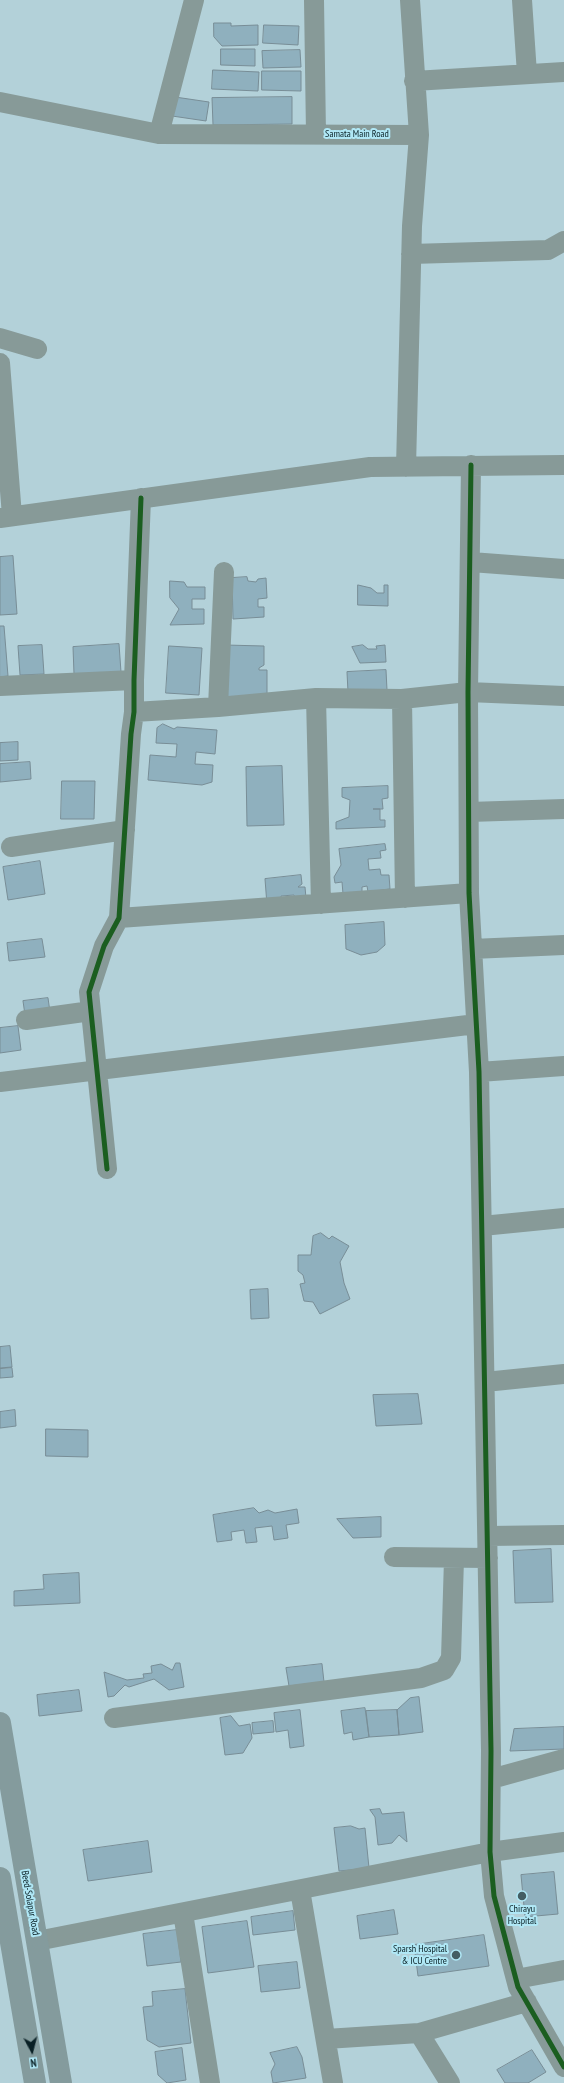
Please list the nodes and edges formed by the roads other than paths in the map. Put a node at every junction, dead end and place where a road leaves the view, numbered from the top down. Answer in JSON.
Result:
{"nodes":[{"id":1,"x":194,"y":0,"type":"edge"},
{"id":2,"x":314,"y":0,"type":"edge"},
{"id":3,"x":410,"y":0,"type":"edge"},
{"id":4,"x":522,"y":0,"type":"edge"},
{"id":5,"x":564,"y":72,"type":"edge"},
{"id":6,"x":527,"y":74,"type":"junction"},
{"id":7,"x":414,"y":81,"type":"junction"},
{"id":8,"x":0,"y":102,"type":"edge"},
{"id":9,"x":159,"y":134,"type":"junction"},
{"id":10,"x":316,"y":134,"type":"junction"},
{"id":11,"x":419,"y":135,"type":"junction"},
{"id":12,"x":564,"y":241,"type":"edge"},
{"id":13,"x":411,"y":254,"type":"junction"},
{"id":14,"x":0,"y":338,"type":"edge"},
{"id":15,"x":37,"y":349,"type":"dead end"},
{"id":16,"x":0,"y":363,"type":"edge"},
{"id":17,"x":471,"y":465,"type":"junction"},
{"id":18,"x":564,"y":465,"type":"edge"},
{"id":19,"x":406,"y":467,"type":"junction"},
{"id":20,"x":141,"y":498,"type":"junction"},
{"id":21,"x":6,"y":517,"type":"edge"},
{"id":22,"x":471,"y":562,"type":"junction"},
{"id":23,"x":564,"y":569,"type":"edge"},
{"id":24,"x":224,"y":572,"type":"dead end"},
{"id":25,"x":134,"y":680,"type":"junction"},
{"id":26,"x":0,"y":686,"type":"edge"},
{"id":27,"x":468,"y":692,"type":"junction"},
{"id":28,"x":564,"y":696,"type":"edge"},
{"id":29,"x":316,"y":698,"type":"junction"},
{"id":30,"x":402,"y":699,"type":"junction"},
{"id":31,"x":218,"y":707,"type":"junction"},
{"id":32,"x":134,"y":712,"type":"junction"},
{"id":33,"x":564,"y":809,"type":"edge"},
{"id":34,"x":469,"y":812,"type":"junction"},
{"id":35,"x":125,"y":830,"type":"junction"},
{"id":36,"x":11,"y":847,"type":"dead end"},
{"id":37,"x":469,"y":893,"type":"junction"},
{"id":38,"x":405,"y":898,"type":"junction"},
{"id":39,"x":321,"y":904,"type":"junction"},
{"id":40,"x":119,"y":918,"type":"junction"},
{"id":41,"x":564,"y":945,"type":"edge"},
{"id":42,"x":472,"y":949,"type":"junction"},
{"id":43,"x":91,"y":1011,"type":"junction"},
{"id":44,"x":26,"y":1020,"type":"dead end"},
{"id":45,"x":476,"y":1024,"type":"junction"},
{"id":46,"x":564,"y":1066,"type":"edge"},
{"id":47,"x":98,"y":1070,"type":"junction"},
{"id":48,"x":479,"y":1072,"type":"junction"},
{"id":49,"x":0,"y":1082,"type":"edge"},
{"id":50,"x":107,"y":1170,"type":"dead end"},
{"id":51,"x":564,"y":1218,"type":"edge"},
{"id":52,"x":482,"y":1226,"type":"junction"},
{"id":53,"x":564,"y":1374,"type":"edge"},
{"id":54,"x":485,"y":1382,"type":"junction"},
{"id":55,"x":564,"y":1535,"type":"edge"},
{"id":56,"x":488,"y":1536,"type":"junction"},
{"id":57,"x":394,"y":1557,"type":"dead end"},
{"id":58,"x":488,"y":1558,"type":"junction"},
{"id":59,"x":454,"y":1559,"type":"junction"},
{"id":60,"x":114,"y":1718,"type":"dead end"},
{"id":61,"x":0,"y":1724,"type":"edge"},
{"id":62,"x":564,"y":1759,"type":"edge"},
{"id":63,"x":491,"y":1779,"type":"junction"},
{"id":64,"x":564,"y":1842,"type":"edge"},
{"id":65,"x":490,"y":1852,"type":"junction"},
{"id":66,"x":0,"y":1878,"type":"edge"},
{"id":67,"x":300,"y":1890,"type":"junction"},
{"id":68,"x":183,"y":1913,"type":"junction"},
{"id":69,"x":37,"y":1941,"type":"junction"},
{"id":70,"x":564,"y":1970,"type":"edge"},
{"id":71,"x":516,"y":1978,"type":"junction"},
{"id":72,"x":527,"y":2002,"type":"junction"},
{"id":73,"x":419,"y":2033,"type":"junction"},
{"id":74,"x":326,"y":2039,"type":"junction"},
{"id":75,"x":564,"y":2067,"type":"edge"},
{"id":76,"x":35,"y":2083,"type":"edge"},
{"id":77,"x":61,"y":2083,"type":"edge"},
{"id":78,"x":210,"y":2083,"type":"edge"},
{"id":79,"x":333,"y":2083,"type":"edge"},
{"id":80,"x":450,"y":2083,"type":"edge"}],
"edges":[{"from":1,"to":9,"type":"street"},
{"from":2,"to":10,"type":"street"},
{"from":3,"to":7,"type":"street"},
{"from":4,"to":6,"type":"street"},
{"from":5,"to":6,"type":"street"},
{"from":6,"to":7,"type":"street"},
{"from":7,"to":11,"type":"street"},
{"from":8,"to":9,"type":"street","name":"Samata Main Road"},
{"from":9,"to":10,"type":"street","name":"Samata Main Road"},
{"from":10,"to":11,"type":"street","name":"Samata Main Road"},
{"from":11,"to":13,"type":"street"},
{"from":12,"to":13,"type":"street"},
{"from":13,"to":19,"type":"street"},
{"from":14,"to":15,"type":"street"},
{"from":16,"to":21,"type":"street"},
{"from":17,"to":18,"type":"street"},
{"from":17,"to":19,"type":"street"},
{"from":17,"to":22,"type":"street"},
{"from":19,"to":20,"type":"street"},
{"from":20,"to":21,"type":"street"},
{"from":20,"to":25,"type":"street"},
{"from":22,"to":23,"type":"street"},
{"from":22,"to":27,"type":"street"},
{"from":24,"to":31,"type":"street"},
{"from":25,"to":26,"type":"street"},
{"from":25,"to":32,"type":"street"},
{"from":27,"to":28,"type":"street"},
{"from":27,"to":30,"type":"street"},
{"from":27,"to":34,"type":"street"},
{"from":29,"to":30,"type":"street"},
{"from":29,"to":31,"type":"street"},
{"from":29,"to":39,"type":"street"},
{"from":30,"to":38,"type":"street"},
{"from":31,"to":32,"type":"street"},
{"from":32,"to":35,"type":"street"},
{"from":33,"to":34,"type":"street"},
{"from":34,"to":37,"type":"street"},
{"from":35,"to":36,"type":"street"},
{"from":35,"to":40,"type":"street"},
{"from":37,"to":38,"type":"street"},
{"from":37,"to":42,"type":"street"},
{"from":38,"to":39,"type":"street"},
{"from":39,"to":40,"type":"street"},
{"from":40,"to":43,"type":"street"},
{"from":41,"to":42,"type":"street"},
{"from":42,"to":45,"type":"street"},
{"from":43,"to":44,"type":"street"},
{"from":43,"to":47,"type":"street"},
{"from":45,"to":47,"type":"street"},
{"from":45,"to":48,"type":"street"},
{"from":46,"to":48,"type":"street"},
{"from":47,"to":49,"type":"street"},
{"from":47,"to":50,"type":"street"},
{"from":48,"to":52,"type":"street"},
{"from":51,"to":52,"type":"street"},
{"from":52,"to":54,"type":"street"},
{"from":53,"to":54,"type":"street"},
{"from":54,"to":56,"type":"street"},
{"from":55,"to":56,"type":"street"},
{"from":56,"to":58,"type":"street"},
{"from":57,"to":59,"type":"street"},
{"from":58,"to":59,"type":"street"},
{"from":58,"to":63,"type":"street"},
{"from":59,"to":60,"type":"street"},
{"from":61,"to":69,"type":"main road","name":"Beed-Solapur Road"},
{"from":62,"to":63,"type":"street"},
{"from":63,"to":65,"type":"street"},
{"from":64,"to":65,"type":"street"},
{"from":65,"to":67,"type":"street"},
{"from":65,"to":71,"type":"street"},
{"from":66,"to":76,"type":"main road"},
{"from":67,"to":68,"type":"street"},
{"from":67,"to":74,"type":"street"},
{"from":68,"to":69,"type":"street"},
{"from":68,"to":78,"type":"street"},
{"from":69,"to":77,"type":"main road","name":"Beed-Solapur Road"},
{"from":70,"to":71,"type":"street"},
{"from":71,"to":72,"type":"street"},
{"from":72,"to":73,"type":"street"},
{"from":72,"to":75,"type":"street"},
{"from":73,"to":74,"type":"street"},
{"from":73,"to":80,"type":"street"},
{"from":74,"to":79,"type":"street"}]}
